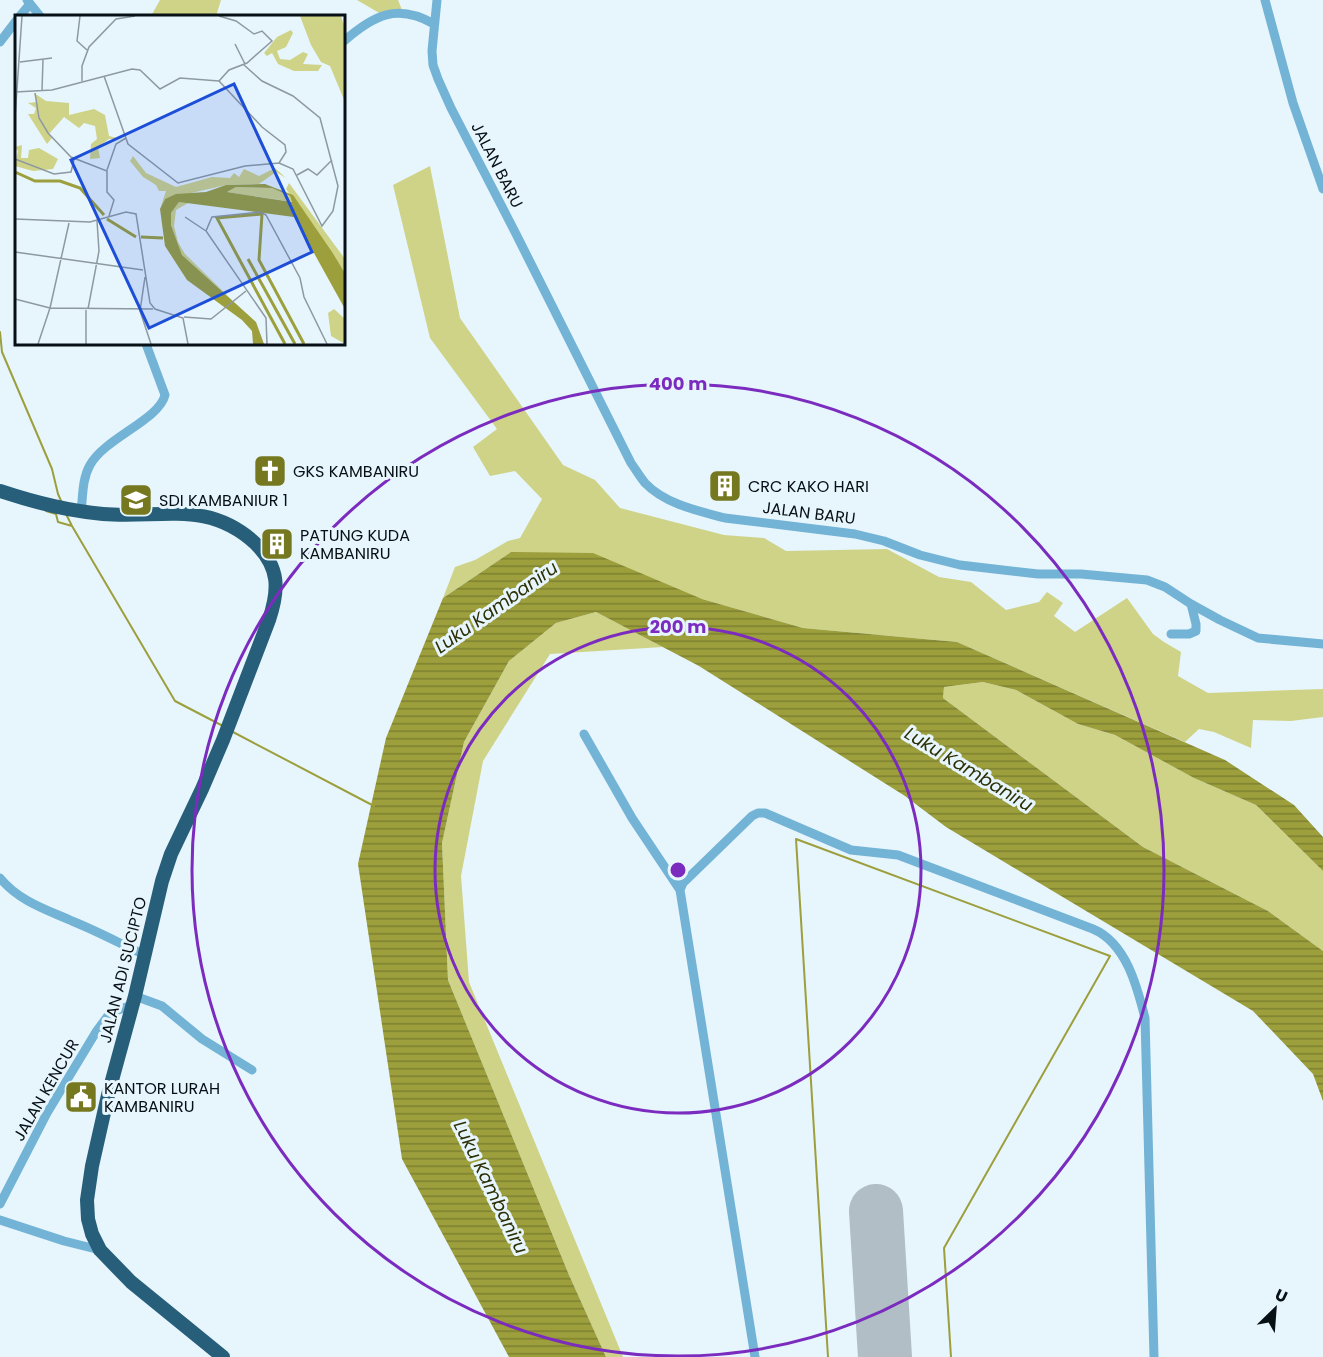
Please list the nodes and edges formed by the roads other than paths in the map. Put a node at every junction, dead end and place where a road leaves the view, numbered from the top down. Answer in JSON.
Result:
{"nodes":[{"id":1,"x":437,"y":0,"type":"edge"},
{"id":2,"x":1265,"y":0,"type":"edge"},
{"id":3,"x":28,"y":2,"type":"edge"},
{"id":4,"x":39,"y":15,"type":"edge"},
{"id":5,"x":15,"y":22,"type":"edge"},
{"id":6,"x":434,"y":24,"type":"junction"},
{"id":7,"x":345,"y":40,"type":"edge"},
{"id":8,"x":0,"y":42,"type":"edge"},
{"id":9,"x":1323,"y":189,"type":"edge"},
{"id":10,"x":146,"y":345,"type":"edge"},
{"id":11,"x":0,"y":491,"type":"edge"},
{"id":12,"x":78,"y":511,"type":"junction"},
{"id":13,"x":1191,"y":604,"type":"junction"},
{"id":14,"x":1171,"y":634,"type":"dead end"},
{"id":15,"x":1323,"y":644,"type":"edge"},
{"id":16,"x":584,"y":734,"type":"dead end"},
{"id":17,"x":0,"y":878,"type":"edge"},
{"id":18,"x":680,"y":890,"type":"junction"},
{"id":19,"x":145,"y":955,"type":"junction"},
{"id":20,"x":134,"y":1001,"type":"junction"},
{"id":21,"x":252,"y":1070,"type":"dead end"},
{"id":22,"x":0,"y":1204,"type":"edge"},
{"id":23,"x":0,"y":1220,"type":"edge"},
{"id":24,"x":100,"y":1250,"type":"junction"},
{"id":25,"x":224,"y":1357,"type":"edge"},
{"id":26,"x":756,"y":1357,"type":"edge"},
{"id":27,"x":1154,"y":1357,"type":"edge"}],
"edges":[{"from":1,"to":6,"type":"street","name":"JALAN BARU"},
{"from":2,"to":9,"type":"street"},
{"from":3,"to":4,"type":"street"},
{"from":5,"to":8,"type":"street"},
{"from":6,"to":7,"type":"street"},
{"from":6,"to":13,"type":"street","name":"JALAN BARU"},
{"from":10,"to":12,"type":"street"},
{"from":11,"to":12,"type":"highway"},
{"from":12,"to":19,"type":"highway","name":"JALAN ADI SUCIPTO"},
{"from":13,"to":14,"type":"street"},
{"from":13,"to":15,"type":"street","name":"JALAN BARU"},
{"from":16,"to":18,"type":"street"},
{"from":17,"to":19,"type":"street"},
{"from":18,"to":26,"type":"street"},
{"from":18,"to":27,"type":"street"},
{"from":19,"to":20,"type":"highway","name":"JALAN ADI SUCIPTO"},
{"from":20,"to":21,"type":"street"},
{"from":20,"to":22,"type":"street","name":"JALAN KENCUR"},
{"from":20,"to":24,"type":"highway","name":"JALAN ADI SUCIPTO"},
{"from":23,"to":24,"type":"street"},
{"from":24,"to":25,"type":"highway","name":"JALAN ADI SUCIPTO"}]}
